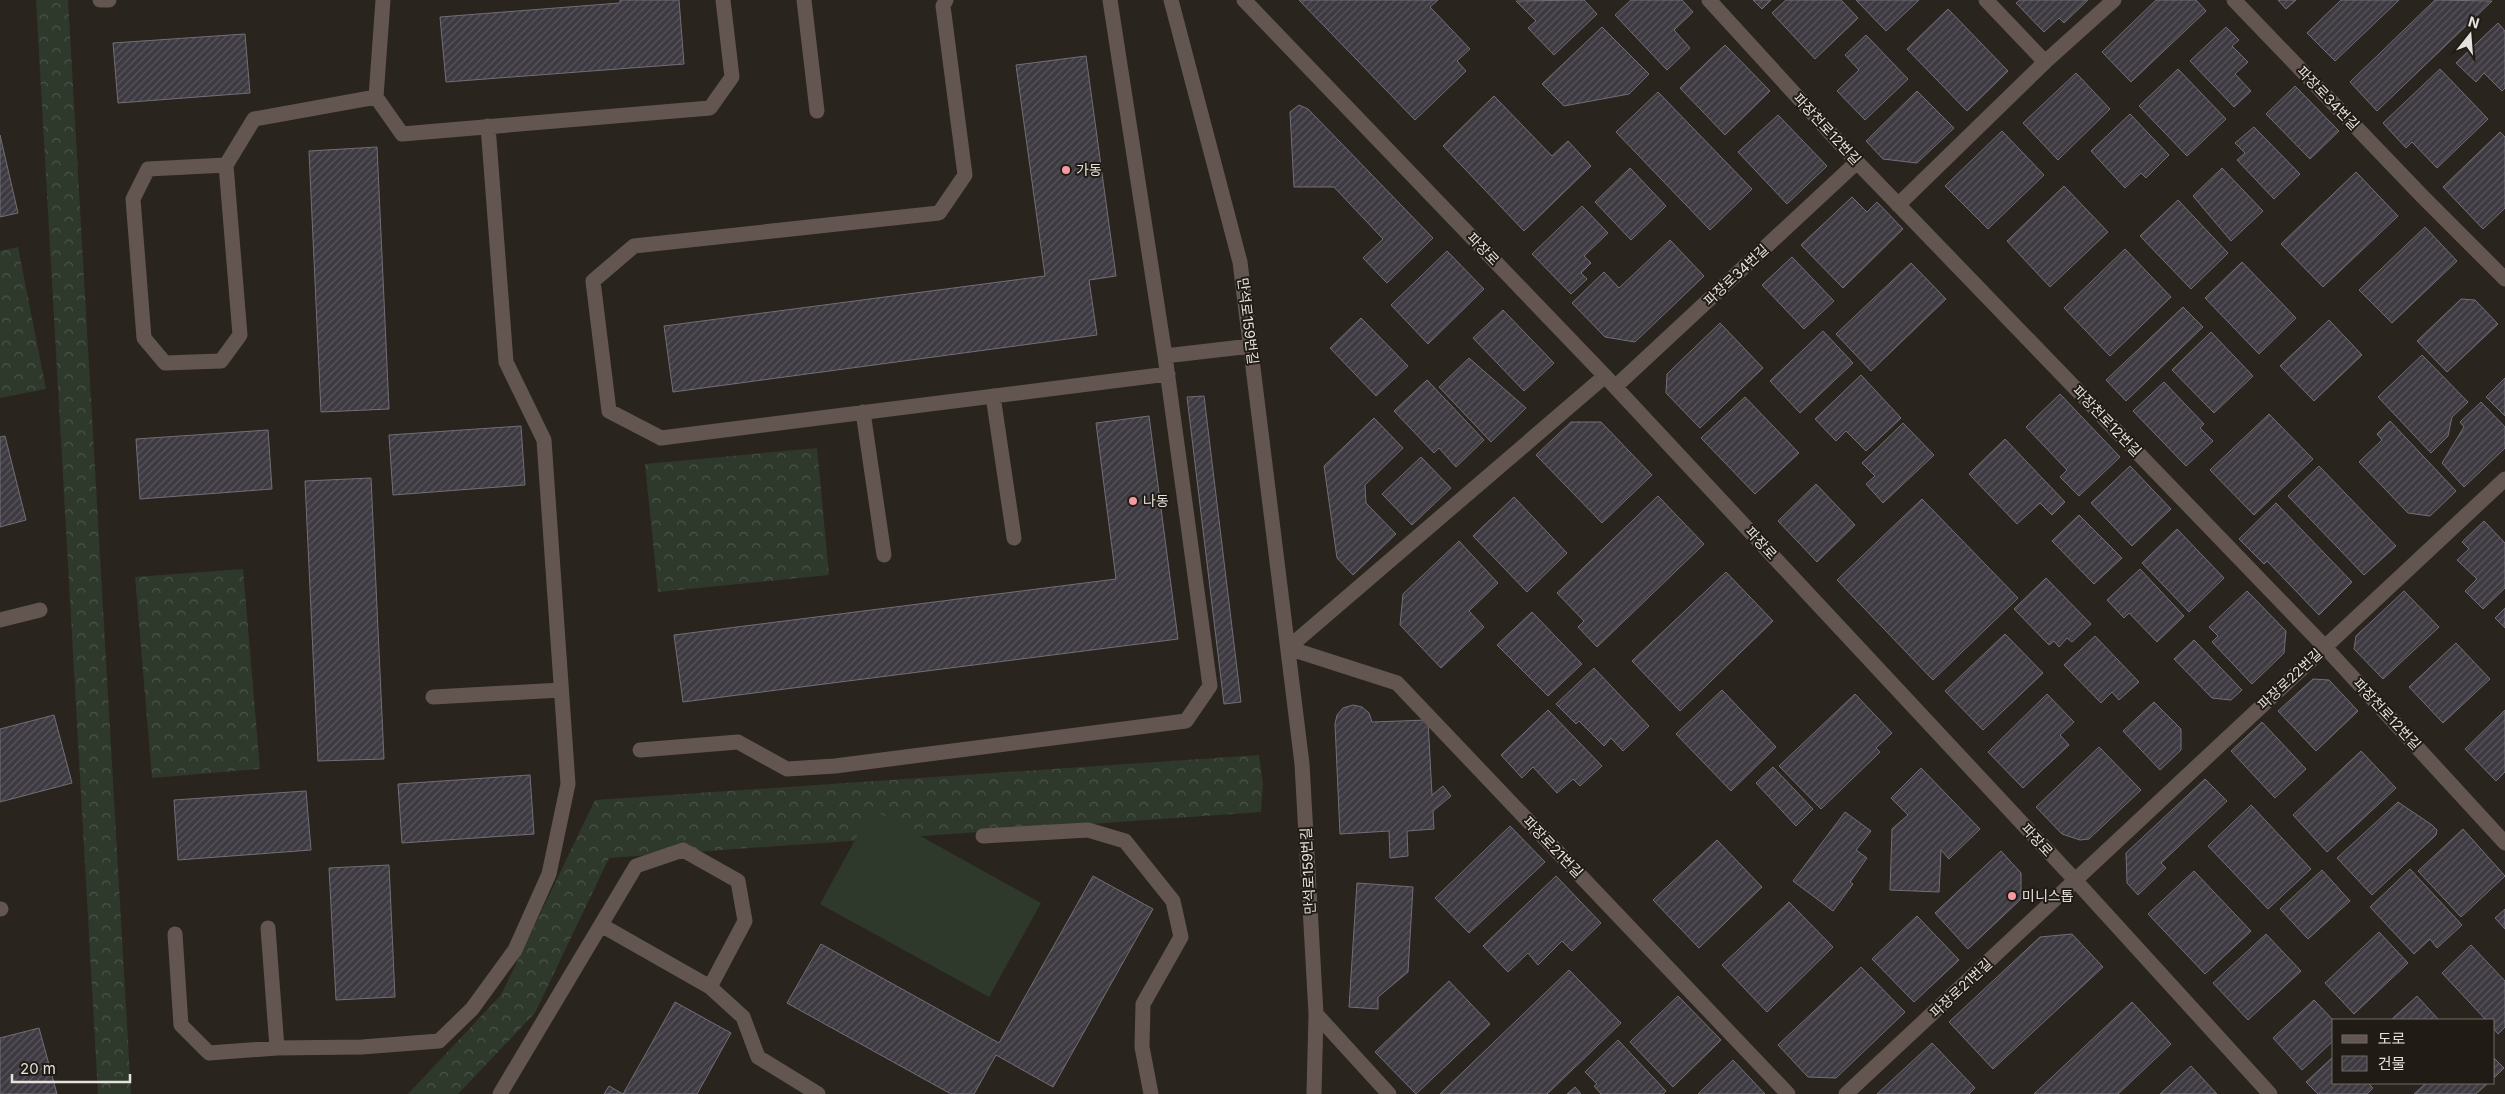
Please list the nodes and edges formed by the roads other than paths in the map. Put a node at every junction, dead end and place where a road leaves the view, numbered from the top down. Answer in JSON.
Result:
{"nodes":[{"id":1,"x":100,"y":0,"type":"edge"},
{"id":2,"x":109,"y":0,"type":"edge"},
{"id":3,"x":383,"y":0,"type":"edge"},
{"id":4,"x":723,"y":0,"type":"edge"},
{"id":5,"x":804,"y":0,"type":"edge"},
{"id":6,"x":946,"y":0,"type":"edge"},
{"id":7,"x":1110,"y":0,"type":"edge"},
{"id":8,"x":1171,"y":0,"type":"edge"},
{"id":9,"x":1244,"y":0,"type":"edge"},
{"id":10,"x":1709,"y":0,"type":"edge"},
{"id":11,"x":1986,"y":0,"type":"edge"},
{"id":12,"x":2114,"y":0,"type":"edge"},
{"id":13,"x":2234,"y":0,"type":"edge"},
{"id":14,"x":2045,"y":62,"type":"junction"},
{"id":15,"x":376,"y":97,"type":"junction"},
{"id":16,"x":817,"y":111,"type":"dead end"},
{"id":17,"x":488,"y":126,"type":"junction"},
{"id":18,"x":1857,"y":162,"type":"junction"},
{"id":19,"x":226,"y":165,"type":"junction"},
{"id":20,"x":1898,"y":205,"type":"junction"},
{"id":21,"x":2505,"y":279,"type":"edge"},
{"id":22,"x":1251,"y":346,"type":"junction"},
{"id":23,"x":1165,"y":356,"type":"junction"},
{"id":24,"x":1168,"y":374,"type":"junction"},
{"id":25,"x":1604,"y":376,"type":"junction"},
{"id":26,"x":1615,"y":387,"type":"junction"},
{"id":27,"x":992,"y":396,"type":"junction"},
{"id":28,"x":863,"y":412,"type":"junction"},
{"id":29,"x":2505,"y":479,"type":"edge"},
{"id":30,"x":1014,"y":538,"type":"dead end"},
{"id":31,"x":884,"y":555,"type":"dead end"},
{"id":32,"x":40,"y":610,"type":"dead end"},
{"id":33,"x":0,"y":620,"type":"edge"},
{"id":34,"x":2324,"y":646,"type":"junction"},
{"id":35,"x":1288,"y":648,"type":"junction"},
{"id":36,"x":562,"y":690,"type":"junction"},
{"id":37,"x":433,"y":697,"type":"dead end"},
{"id":38,"x":640,"y":750,"type":"dead end"},
{"id":39,"x":982,"y":836,"type":"dead end"},
{"id":40,"x":2505,"y":843,"type":"edge"},
{"id":41,"x":2076,"y":881,"type":"junction"},
{"id":42,"x":601,"y":925,"type":"junction"},
{"id":43,"x":268,"y":928,"type":"dead end"},
{"id":44,"x":175,"y":934,"type":"dead end"},
{"id":45,"x":710,"y":987,"type":"junction"},
{"id":46,"x":1316,"y":1014,"type":"junction"},
{"id":47,"x":276,"y":1048,"type":"junction"},
{"id":48,"x":500,"y":1094,"type":"edge"},
{"id":49,"x":818,"y":1094,"type":"edge"},
{"id":50,"x":1151,"y":1094,"type":"edge"},
{"id":51,"x":1314,"y":1094,"type":"edge"},
{"id":52,"x":1389,"y":1094,"type":"edge"},
{"id":53,"x":1788,"y":1094,"type":"edge"},
{"id":54,"x":1846,"y":1094,"type":"edge"},
{"id":55,"x":2270,"y":1094,"type":"edge"}],
"edges":[{"from":1,"to":2,"type":"street"},
{"from":3,"to":15,"type":"street"},
{"from":4,"to":17,"type":"street"},
{"from":5,"to":16,"type":"street"},
{"from":6,"to":28,"type":"street"},
{"from":7,"to":23,"type":"street"},
{"from":8,"to":22,"type":"street","name":"만석로159번길"},
{"from":9,"to":25,"type":"street","name":"파장로"},
{"from":10,"to":18,"type":"street","name":"파장천로12번길"},
{"from":11,"to":14,"type":"street"},
{"from":12,"to":14,"type":"street"},
{"from":13,"to":21,"type":"street","name":"파장로34번길"},
{"from":14,"to":20,"type":"street"},
{"from":15,"to":17,"type":"street"},
{"from":15,"to":19,"type":"street"},
{"from":17,"to":36,"type":"street"},
{"from":18,"to":20,"type":"street","name":"파장천로12번길"},
{"from":18,"to":26,"type":"street","name":"파장로34번길"},
{"from":19,"to":19,"type":"street"},
{"from":20,"to":34,"type":"street","name":"파장천로12번길"},
{"from":22,"to":23,"type":"street"},
{"from":22,"to":35,"type":"street","name":"만석로159번길"},
{"from":23,"to":24,"type":"street"},
{"from":24,"to":27,"type":"street"},
{"from":24,"to":38,"type":"street"},
{"from":25,"to":26,"type":"street","name":"파장로"},
{"from":25,"to":35,"type":"street"},
{"from":26,"to":41,"type":"street","name":"파장로"},
{"from":27,"to":28,"type":"street"},
{"from":27,"to":30,"type":"street"},
{"from":28,"to":31,"type":"street"},
{"from":29,"to":34,"type":"street","name":"파장로22번길"},
{"from":32,"to":33,"type":"street"},
{"from":34,"to":40,"type":"street","name":"파장천로12번길"},
{"from":34,"to":41,"type":"street","name":"파장로22번길"},
{"from":35,"to":46,"type":"street","name":"만석로159번길"},
{"from":35,"to":53,"type":"street","name":"파장로21번길"},
{"from":36,"to":37,"type":"street"},
{"from":36,"to":47,"type":"street"},
{"from":39,"to":50,"type":"street"},
{"from":41,"to":54,"type":"street","name":"파장로21번길"},
{"from":41,"to":55,"type":"street","name":"파장로"},
{"from":42,"to":45,"type":"street"},
{"from":42,"to":45,"type":"street"},
{"from":42,"to":48,"type":"street"},
{"from":43,"to":47,"type":"street"},
{"from":44,"to":47,"type":"street"},
{"from":45,"to":49,"type":"street"},
{"from":46,"to":51,"type":"street","name":"만석로159번길"},
{"from":46,"to":52,"type":"street"}]}
